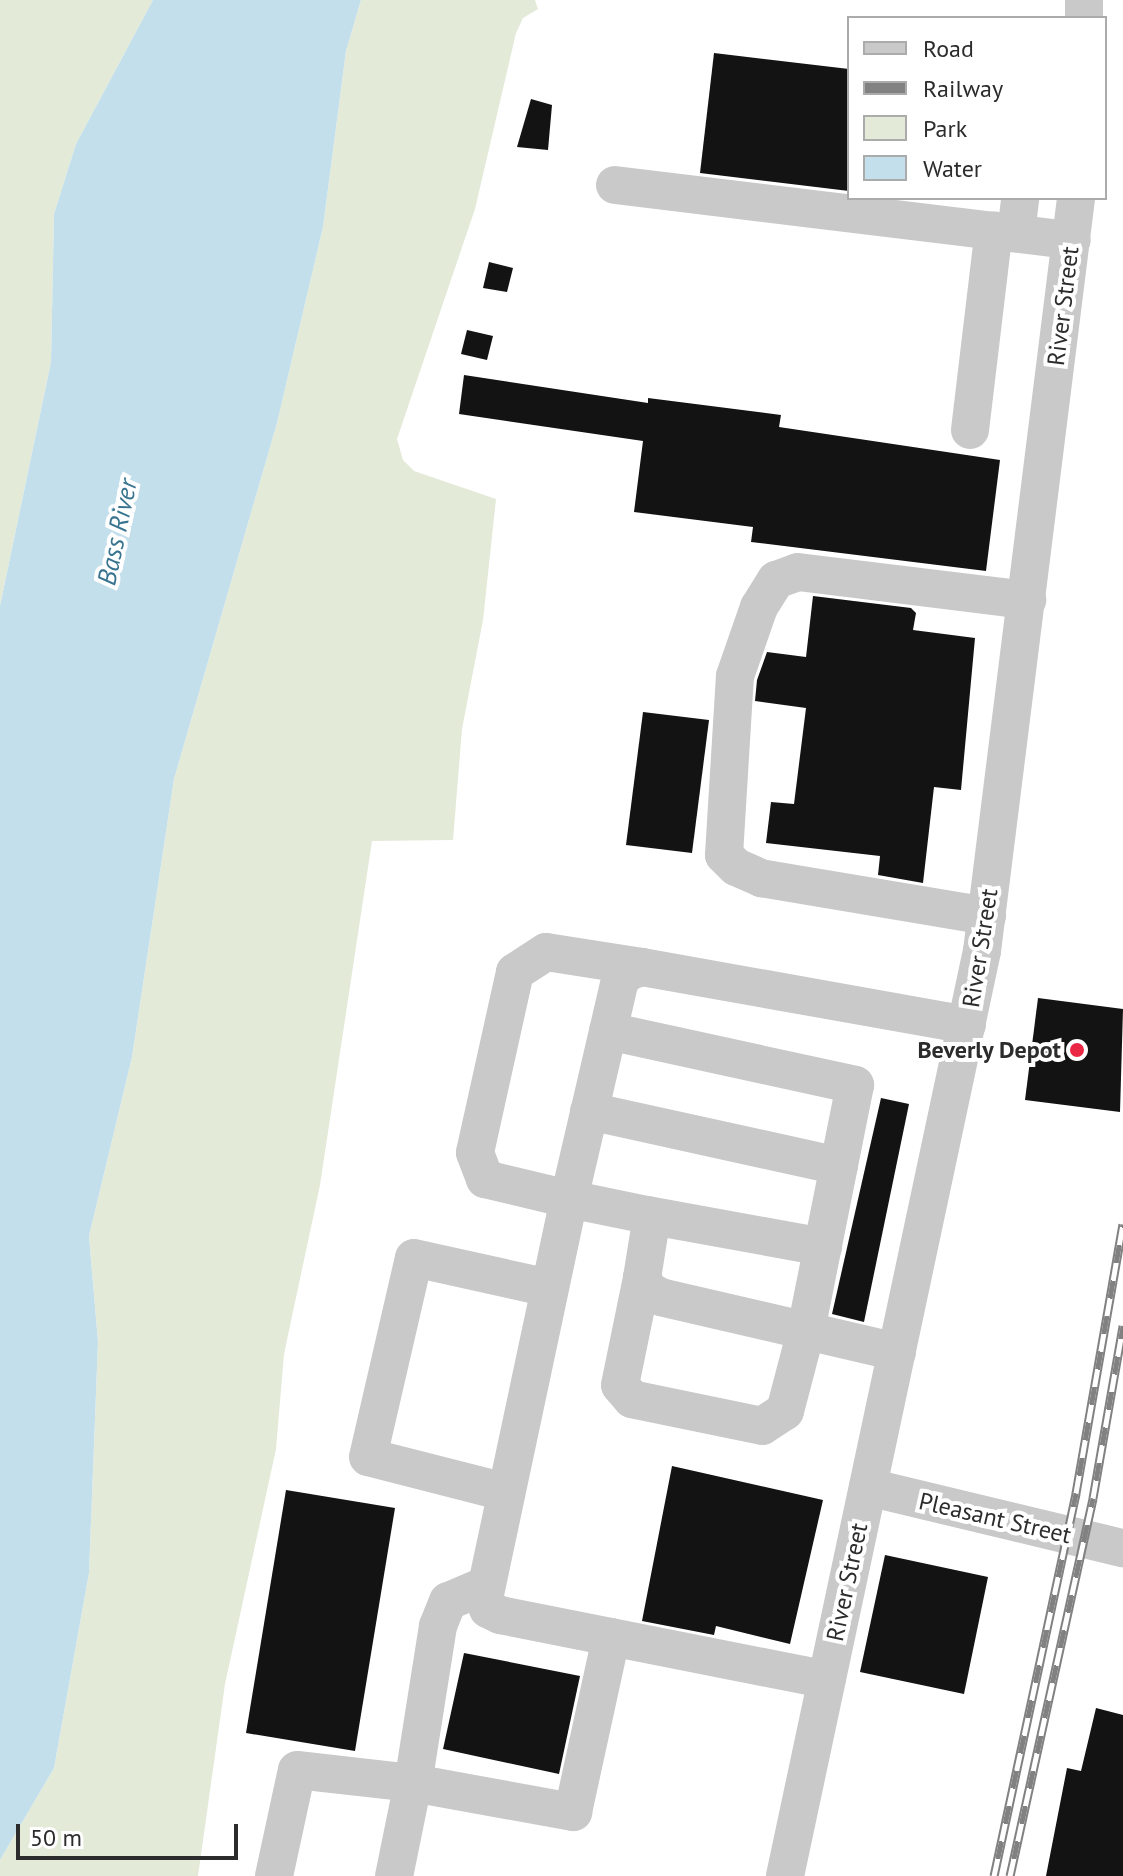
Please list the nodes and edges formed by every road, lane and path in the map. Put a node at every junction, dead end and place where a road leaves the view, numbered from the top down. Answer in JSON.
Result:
{"nodes":[{"id":1,"x":615,"y":185,"type":"dead end"},
{"id":2,"x":1076,"y":200,"type":"edge"},
{"id":3,"x":1010,"y":220,"type":"edge"},
{"id":4,"x":1072,"y":240,"type":"junction"},
{"id":5,"x":970,"y":430,"type":"dead end"},
{"id":6,"x":1027,"y":600,"type":"junction"},
{"id":7,"x":987,"y":916,"type":"junction"},
{"id":8,"x":642,"y":967,"type":"junction"},
{"id":9,"x":967,"y":1025,"type":"junction"},
{"id":10,"x":608,"y":1031,"type":"junction"},
{"id":11,"x":589,"y":1111,"type":"junction"},
{"id":12,"x":839,"y":1166,"type":"junction"},
{"id":13,"x":569,"y":1199,"type":"junction"},
{"id":14,"x":647,"y":1215,"type":"junction"},
{"id":15,"x":823,"y":1247,"type":"junction"},
{"id":16,"x":642,"y":1278,"type":"junction"},
{"id":17,"x":549,"y":1288,"type":"junction"},
{"id":18,"x":806,"y":1331,"type":"junction"},
{"id":19,"x":897,"y":1352,"type":"junction"},
{"id":20,"x":868,"y":1487,"type":"junction"},
{"id":21,"x":505,"y":1492,"type":"junction"},
{"id":22,"x":1123,"y":1548,"type":"edge"},
{"id":23,"x":484,"y":1586,"type":"junction"},
{"id":24,"x":619,"y":1638,"type":"junction"},
{"id":25,"x":827,"y":1680,"type":"junction"},
{"id":26,"x":413,"y":1783,"type":"junction"},
{"id":27,"x":274,"y":1876,"type":"edge"},
{"id":28,"x":394,"y":1876,"type":"edge"},
{"id":29,"x":785,"y":1876,"type":"edge"}],
"edges":[{"from":1,"to":3,"type":"street"},
{"from":2,"to":4,"type":"street","name":"River Street"},
{"from":3,"to":4,"type":"street"},
{"from":3,"to":5,"type":"street"},
{"from":4,"to":6,"type":"street","name":"River Street"},
{"from":6,"to":7,"type":"street","name":"River Street"},
{"from":6,"to":7,"type":"street"},
{"from":7,"to":9,"type":"street","name":"River Street"},
{"from":8,"to":9,"type":"street"},
{"from":8,"to":10,"type":"street"},
{"from":8,"to":13,"type":"street"},
{"from":9,"to":19,"type":"street","name":"River Street"},
{"from":10,"to":11,"type":"street"},
{"from":10,"to":12,"type":"street"},
{"from":11,"to":12,"type":"street"},
{"from":11,"to":13,"type":"street"},
{"from":12,"to":15,"type":"street"},
{"from":13,"to":14,"type":"street"},
{"from":13,"to":17,"type":"street"},
{"from":14,"to":15,"type":"street"},
{"from":14,"to":16,"type":"street"},
{"from":15,"to":18,"type":"street"},
{"from":16,"to":18,"type":"street"},
{"from":16,"to":18,"type":"street"},
{"from":17,"to":21,"type":"street"},
{"from":17,"to":21,"type":"street"},
{"from":18,"to":19,"type":"street"},
{"from":19,"to":20,"type":"street","name":"River Street"},
{"from":20,"to":22,"type":"street","name":"Pleasant Street"},
{"from":20,"to":25,"type":"street","name":"River Street"},
{"from":21,"to":23,"type":"street"},
{"from":23,"to":24,"type":"street"},
{"from":23,"to":26,"type":"street"},
{"from":24,"to":25,"type":"street"},
{"from":24,"to":26,"type":"street"},
{"from":25,"to":29,"type":"street","name":"River Street"},
{"from":26,"to":27,"type":"street"},
{"from":26,"to":28,"type":"street"}]}
